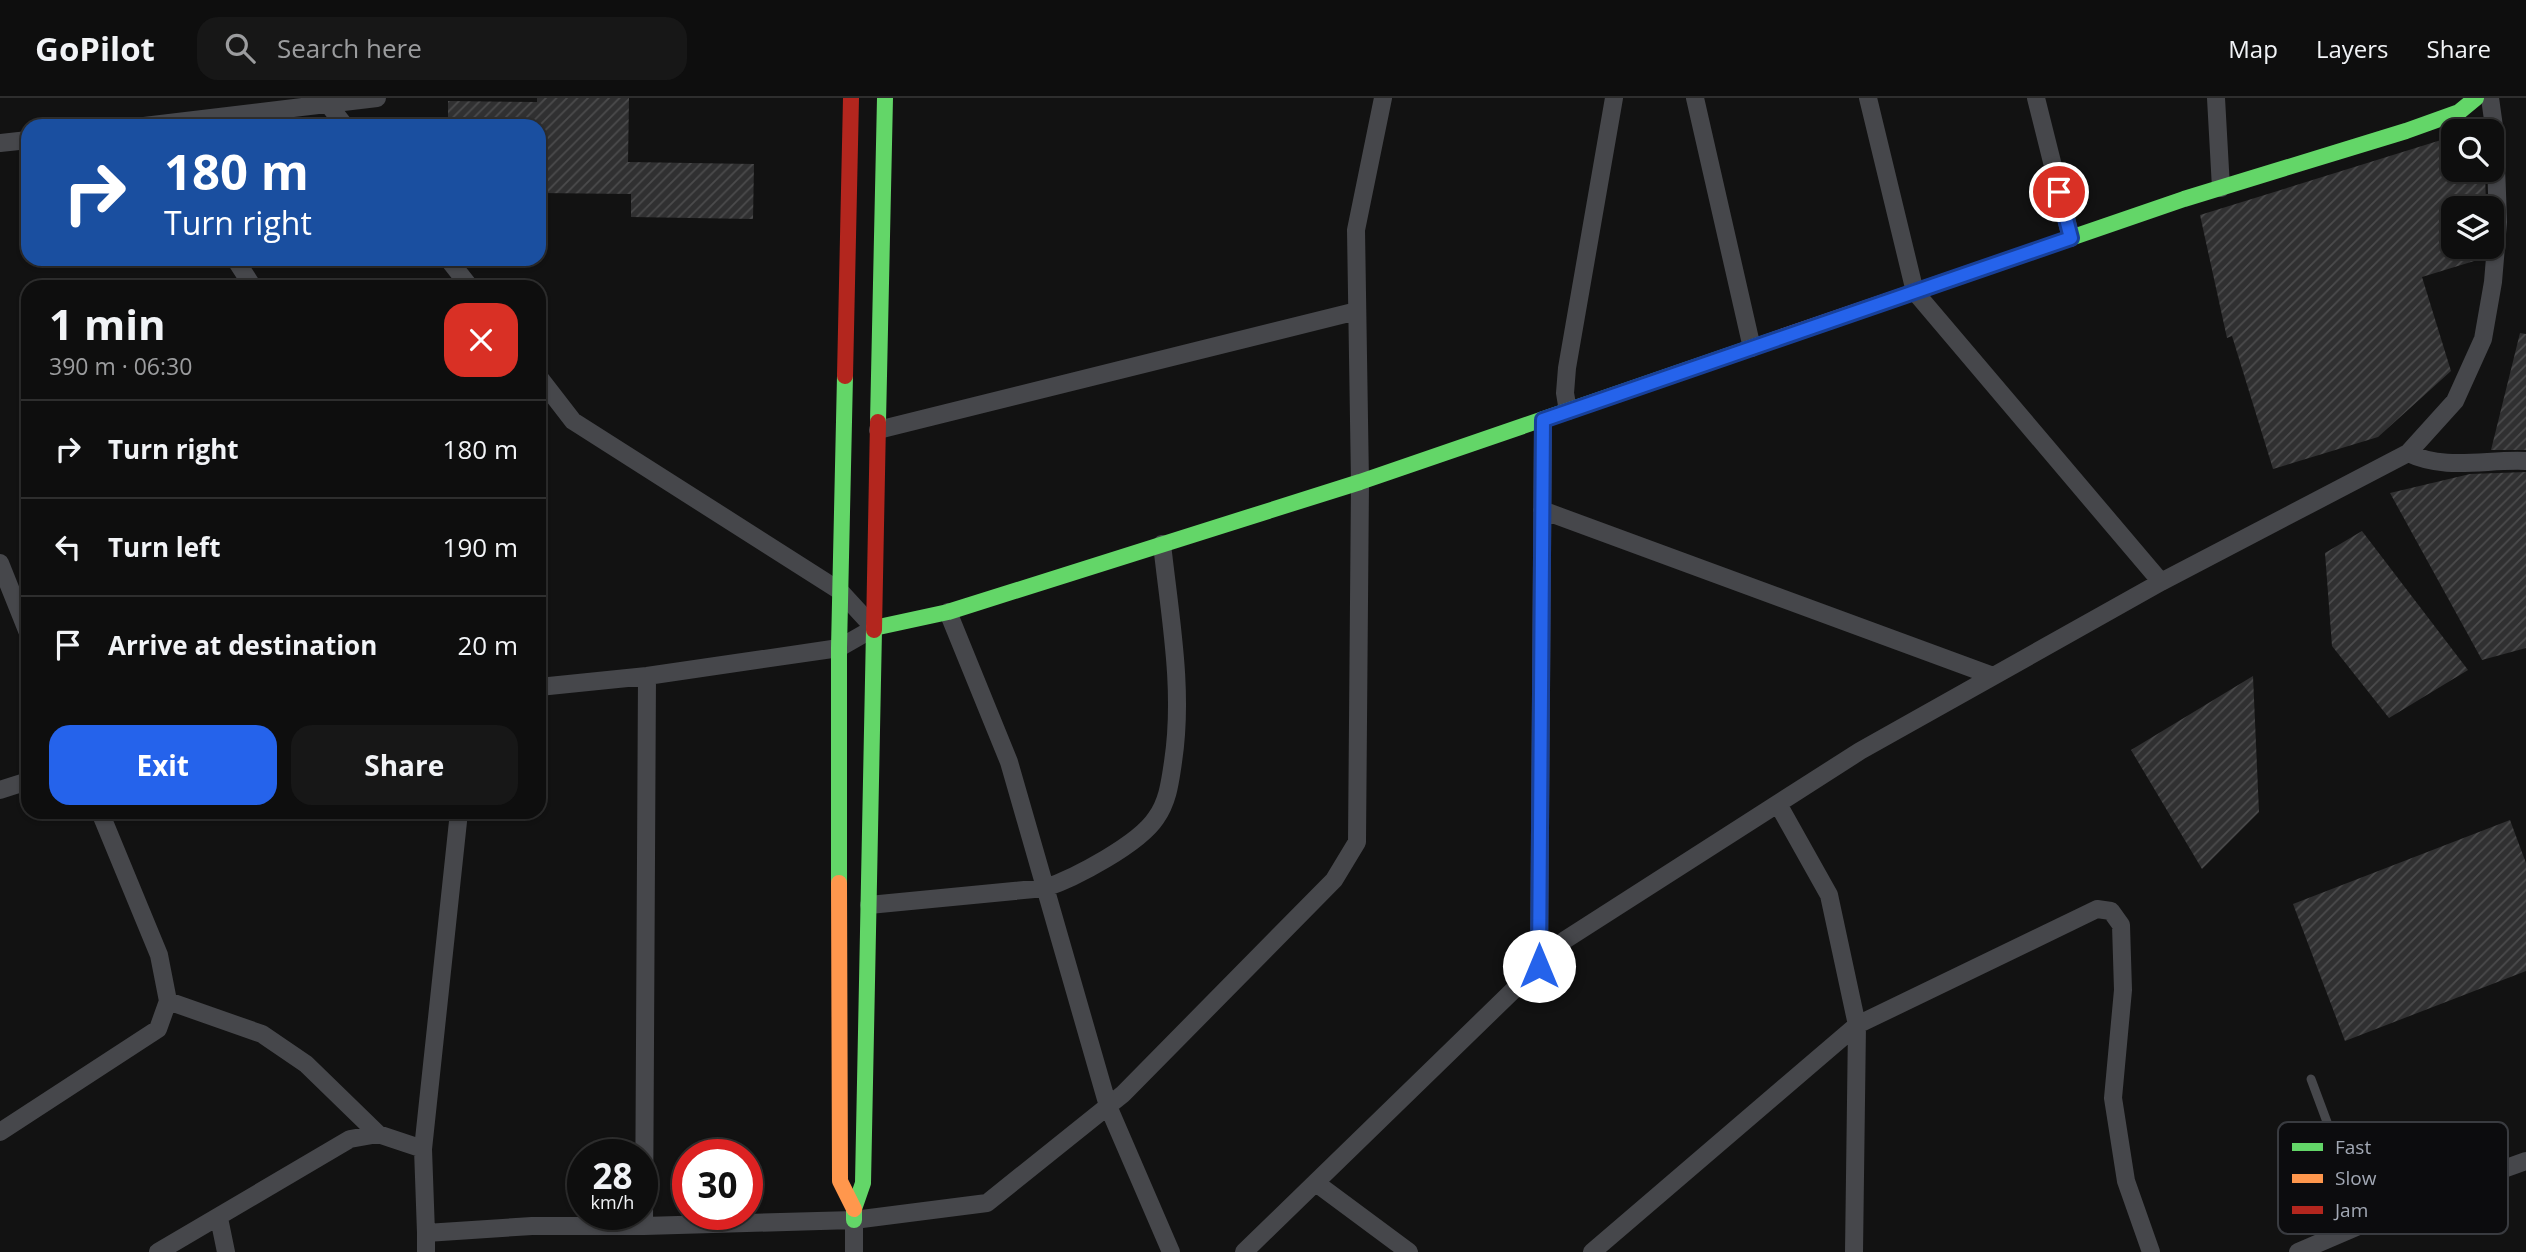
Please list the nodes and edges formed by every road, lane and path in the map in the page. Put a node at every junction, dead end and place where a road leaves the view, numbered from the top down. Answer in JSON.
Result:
{"nodes":[{"id":1,"x":377,"y":98,"type":"edge"},
{"id":2,"x":851,"y":98,"type":"edge"},
{"id":3,"x":886,"y":98,"type":"edge"},
{"id":4,"x":1383,"y":98,"type":"edge"},
{"id":5,"x":1614,"y":98,"type":"edge"},
{"id":6,"x":1695,"y":98,"type":"edge"},
{"id":7,"x":1868,"y":98,"type":"edge"},
{"id":8,"x":2036,"y":98,"type":"edge"},
{"id":9,"x":2216,"y":98,"type":"edge"},
{"id":10,"x":2476,"y":98,"type":"edge"},
{"id":11,"x":2490,"y":98,"type":"edge"},
{"id":12,"x":328,"y":104,"type":"junction"},
{"id":13,"x":269,"y":105,"type":"edge"},
{"id":14,"x":186,"y":119,"type":"edge"},
{"id":15,"x":340,"y":119,"type":"edge"},
{"id":16,"x":21,"y":141,"type":"edge"},
{"id":17,"x":0,"y":143,"type":"edge"},
{"id":18,"x":2221,"y":188,"type":"junction"},
{"id":19,"x":2071,"y":238,"type":"junction"},
{"id":20,"x":454,"y":266,"type":"edge"},
{"id":21,"x":464,"y":280,"type":"edge"},
{"id":22,"x":1915,"y":292,"type":"junction"},
{"id":23,"x":1357,"y":311,"type":"junction"},
{"id":24,"x":1752,"y":348,"type":"junction"},
{"id":25,"x":546,"y":386,"type":"edge"},
{"id":26,"x":1568,"y":411,"type":"junction"},
{"id":27,"x":1543,"y":420,"type":"junction"},
{"id":28,"x":878,"y":430,"type":"junction"},
{"id":29,"x":2408,"y":453,"type":"junction"},
{"id":30,"x":2526,"y":461,"type":"edge"},
{"id":31,"x":1360,"y":482,"type":"junction"},
{"id":32,"x":1542,"y":510,"type":"junction"},
{"id":33,"x":1162,"y":544,"type":"junction"},
{"id":34,"x":0,"y":563,"type":"edge"},
{"id":35,"x":2161,"y":582,"type":"junction"},
{"id":36,"x":840,"y":591,"type":"junction"},
{"id":37,"x":948,"y":611,"type":"junction"},
{"id":38,"x":21,"y":616,"type":"edge"},
{"id":39,"x":874,"y":628,"type":"junction"},
{"id":40,"x":839,"y":648,"type":"junction"},
{"id":41,"x":647,"y":676,"type":"junction"},
{"id":42,"x":1993,"y":676,"type":"junction"},
{"id":43,"x":546,"y":686,"type":"edge"},
{"id":44,"x":21,"y":783,"type":"edge"},
{"id":45,"x":0,"y":790,"type":"edge"},
{"id":46,"x":1778,"y":804,"type":"junction"},
{"id":47,"x":103,"y":819,"type":"edge"},
{"id":48,"x":458,"y":819,"type":"edge"},
{"id":49,"x":1045,"y":888,"type":"junction"},
{"id":50,"x":869,"y":905,"type":"junction"},
{"id":51,"x":1539,"y":966,"type":"junction"},
{"id":52,"x":168,"y":1001,"type":"junction"},
{"id":53,"x":1857,"y":1025,"type":"junction"},
{"id":54,"x":2311,"y":1079,"type":"dead end"},
{"id":55,"x":1108,"y":1107,"type":"junction"},
{"id":56,"x":2327,"y":1122,"type":"edge"},
{"id":57,"x":0,"y":1132,"type":"edge"},
{"id":58,"x":378,"y":1134,"type":"junction"},
{"id":59,"x":644,"y":1139,"type":"edge"},
{"id":60,"x":423,"y":1149,"type":"junction"},
{"id":61,"x":2526,"y":1161,"type":"edge"},
{"id":62,"x":2508,"y":1167,"type":"edge"},
{"id":63,"x":1316,"y":1183,"type":"junction"},
{"id":64,"x":854,"y":1214,"type":"junction"},
{"id":65,"x":219,"y":1218,"type":"junction"},
{"id":66,"x":658,"y":1225,"type":"edge"},
{"id":67,"x":567,"y":1226,"type":"edge"},
{"id":68,"x":426,"y":1233,"type":"junction"},
{"id":69,"x":2341,"y":1234,"type":"edge"},
{"id":70,"x":158,"y":1252,"type":"edge"},
{"id":71,"x":226,"y":1252,"type":"edge"},
{"id":72,"x":426,"y":1252,"type":"edge"},
{"id":73,"x":854,"y":1252,"type":"edge"},
{"id":74,"x":1171,"y":1252,"type":"edge"},
{"id":75,"x":1244,"y":1252,"type":"edge"},
{"id":76,"x":1409,"y":1252,"type":"edge"},
{"id":77,"x":1592,"y":1252,"type":"edge"},
{"id":78,"x":1854,"y":1252,"type":"edge"},
{"id":79,"x":2151,"y":1252,"type":"edge"},
{"id":80,"x":2298,"y":1252,"type":"edge"}],
"edges":[{"from":1,"to":12,"type":"street"},
{"from":2,"to":36,"type":"street"},
{"from":3,"to":28,"type":"street"},
{"from":4,"to":23,"type":"street"},
{"from":5,"to":26,"type":"street"},
{"from":6,"to":24,"type":"street"},
{"from":7,"to":22,"type":"street"},
{"from":8,"to":19,"type":"street"},
{"from":9,"to":18,"type":"street"},
{"from":10,"to":18,"type":"street"},
{"from":11,"to":29,"type":"street"},
{"from":12,"to":13,"type":"street"},
{"from":12,"to":15,"type":"street"},
{"from":13,"to":14,"type":"street"},
{"from":16,"to":17,"type":"street"},
{"from":18,"to":19,"type":"street"},
{"from":19,"to":22,"type":"street"},
{"from":20,"to":21,"type":"street"},
{"from":22,"to":24,"type":"street"},
{"from":22,"to":35,"type":"street"},
{"from":23,"to":28,"type":"street"},
{"from":23,"to":31,"type":"street"},
{"from":24,"to":26,"type":"street"},
{"from":25,"to":36,"type":"street"},
{"from":26,"to":27,"type":"street"},
{"from":27,"to":31,"type":"street"},
{"from":27,"to":32,"type":"street"},
{"from":28,"to":39,"type":"street"},
{"from":29,"to":30,"type":"street"},
{"from":29,"to":35,"type":"street"},
{"from":31,"to":33,"type":"street"},
{"from":31,"to":55,"type":"street"},
{"from":32,"to":42,"type":"street"},
{"from":32,"to":51,"type":"street"},
{"from":33,"to":37,"type":"street"},
{"from":33,"to":49,"type":"street"},
{"from":34,"to":38,"type":"street"},
{"from":35,"to":42,"type":"street"},
{"from":36,"to":39,"type":"street"},
{"from":36,"to":40,"type":"street"},
{"from":37,"to":39,"type":"street"},
{"from":37,"to":49,"type":"street"},
{"from":39,"to":40,"type":"street"},
{"from":39,"to":50,"type":"street"},
{"from":40,"to":41,"type":"street"},
{"from":40,"to":64,"type":"street"},
{"from":41,"to":43,"type":"street"},
{"from":41,"to":59,"type":"street"},
{"from":42,"to":46,"type":"street"},
{"from":44,"to":45,"type":"street"},
{"from":46,"to":51,"type":"street"},
{"from":46,"to":53,"type":"street"},
{"from":47,"to":52,"type":"street"},
{"from":48,"to":60,"type":"street"},
{"from":49,"to":50,"type":"street"},
{"from":49,"to":55,"type":"street"},
{"from":50,"to":64,"type":"street"},
{"from":51,"to":63,"type":"street"},
{"from":52,"to":57,"type":"street"},
{"from":52,"to":58,"type":"street"},
{"from":53,"to":77,"type":"street"},
{"from":53,"to":78,"type":"street"},
{"from":53,"to":79,"type":"street"},
{"from":54,"to":56,"type":"lane"},
{"from":55,"to":64,"type":"street"},
{"from":55,"to":74,"type":"street"},
{"from":58,"to":60,"type":"street"},
{"from":58,"to":65,"type":"street"},
{"from":60,"to":68,"type":"street"},
{"from":61,"to":62,"type":"street"},
{"from":63,"to":75,"type":"street"},
{"from":63,"to":76,"type":"street"},
{"from":64,"to":66,"type":"street"},
{"from":64,"to":73,"type":"street"},
{"from":65,"to":70,"type":"street"},
{"from":65,"to":71,"type":"street"},
{"from":67,"to":68,"type":"street"},
{"from":68,"to":72,"type":"street"},
{"from":69,"to":80,"type":"street"}]}
